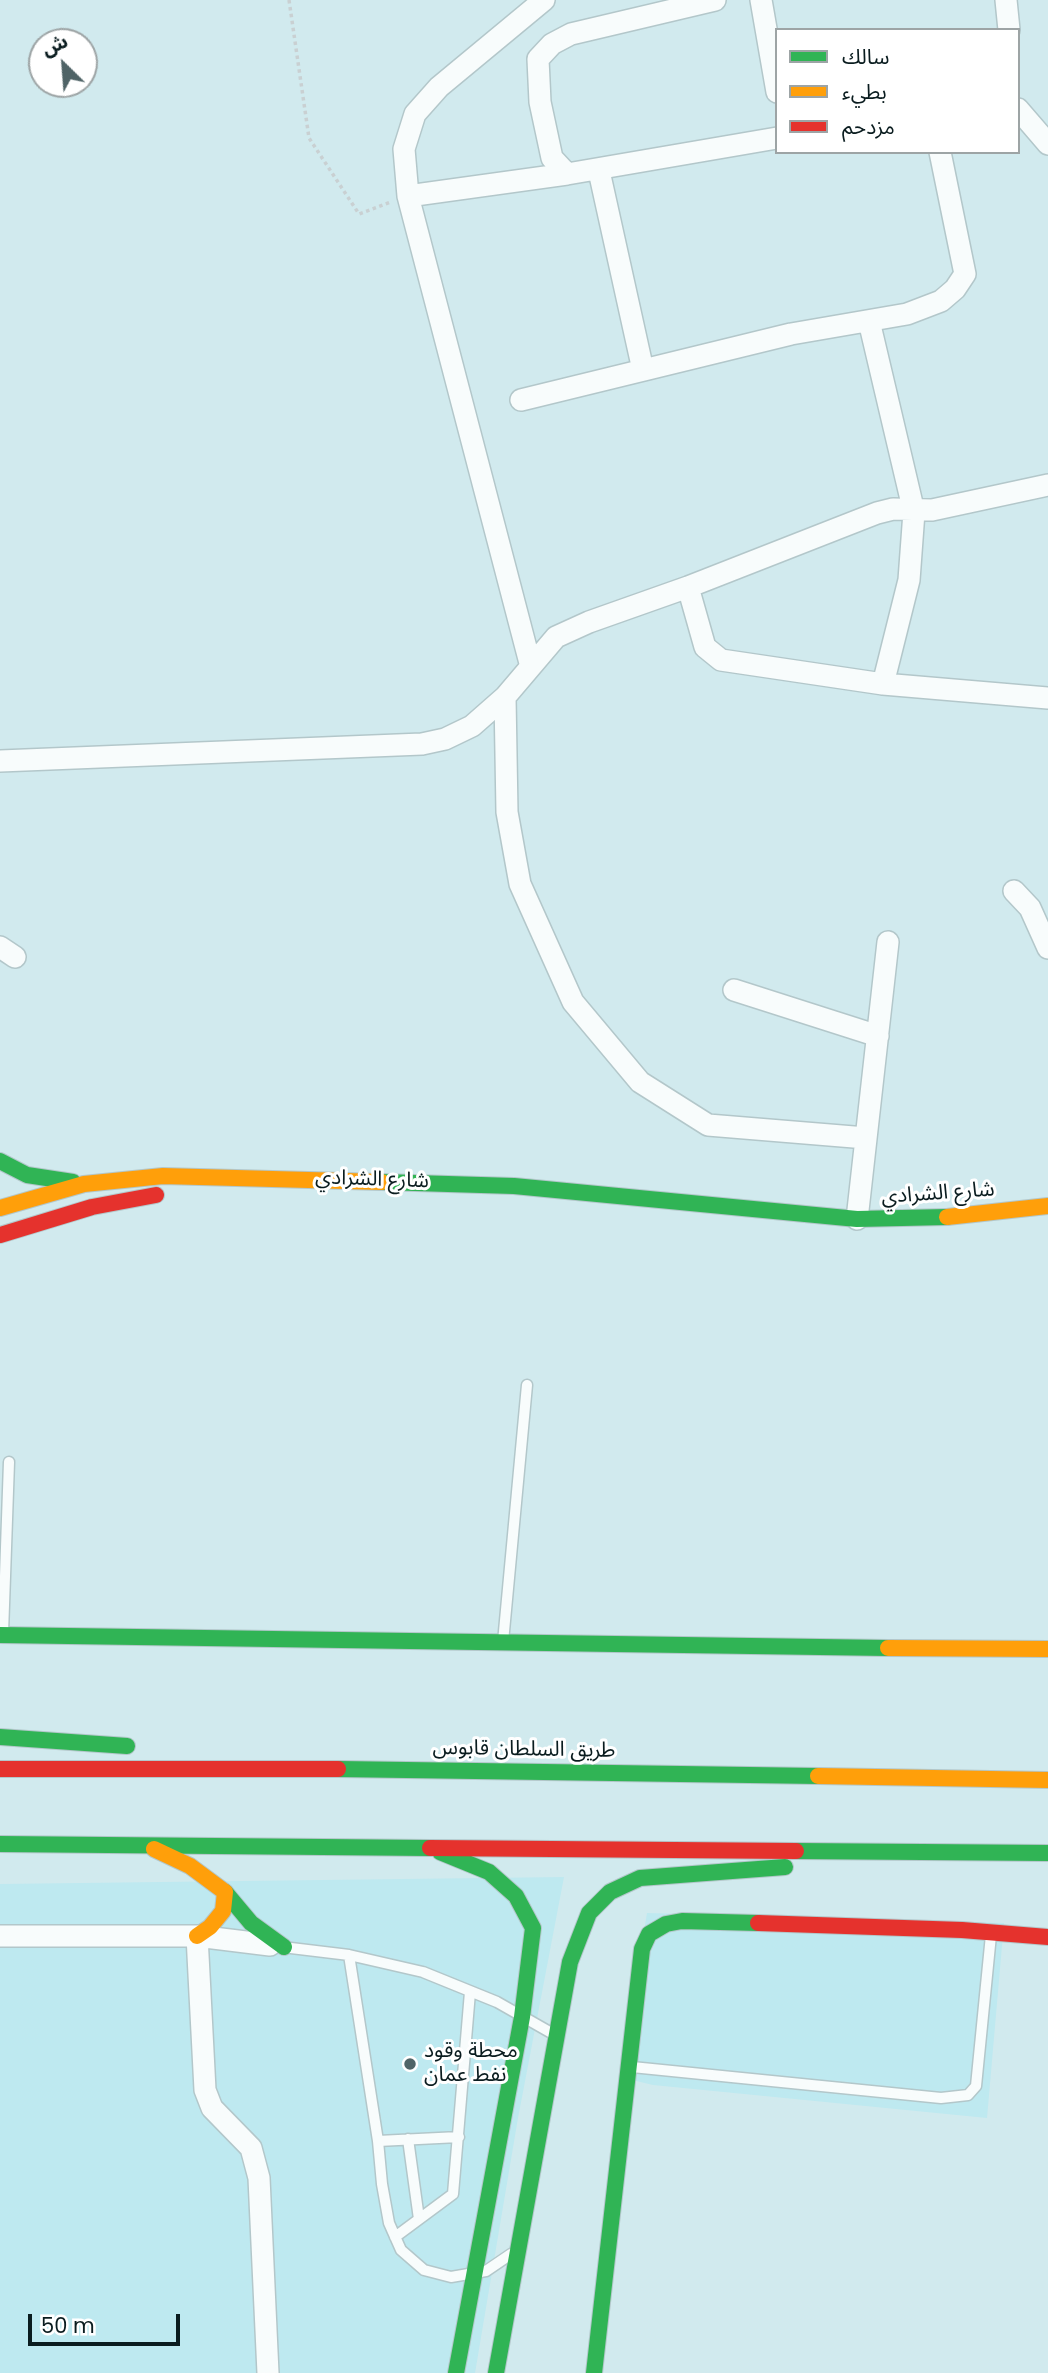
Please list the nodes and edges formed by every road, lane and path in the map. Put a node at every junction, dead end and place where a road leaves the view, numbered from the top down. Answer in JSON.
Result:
{"nodes":[{"id":1,"x":289,"y":0,"type":"edge"},
{"id":2,"x":544,"y":0,"type":"edge"},
{"id":3,"x":715,"y":0,"type":"edge"},
{"id":4,"x":761,"y":0,"type":"edge"},
{"id":5,"x":1006,"y":0,"type":"edge"},
{"id":6,"x":1009,"y":28,"type":"edge"},
{"id":7,"x":775,"y":80,"type":"edge"},
{"id":8,"x":1020,"y":111,"type":"edge"},
{"id":9,"x":775,"y":138,"type":"edge"},
{"id":10,"x":1048,"y":144,"type":"edge"},
{"id":11,"x":940,"y":154,"type":"edge"},
{"id":12,"x":599,"y":171,"type":"junction"},
{"id":13,"x":567,"y":174,"type":"junction"},
{"id":14,"x":408,"y":196,"type":"junction"},
{"id":15,"x":869,"y":320,"type":"junction"},
{"id":16,"x":643,"y":370,"type":"junction"},
{"id":17,"x":521,"y":400,"type":"dead end"},
{"id":18,"x":1048,"y":485,"type":"edge"},
{"id":19,"x":914,"y":512,"type":"junction"},
{"id":20,"x":688,"y":587,"type":"junction"},
{"id":21,"x":530,"y":663,"type":"junction"},
{"id":22,"x":883,"y":684,"type":"junction"},
{"id":23,"x":505,"y":697,"type":"junction"},
{"id":24,"x":1048,"y":698,"type":"edge"},
{"id":25,"x":0,"y":761,"type":"edge"},
{"id":26,"x":1014,"y":891,"type":"dead end"},
{"id":27,"x":888,"y":942,"type":"dead end"},
{"id":28,"x":1048,"y":948,"type":"edge"},
{"id":29,"x":734,"y":990,"type":"dead end"},
{"id":30,"x":878,"y":1036,"type":"junction"},
{"id":31,"x":866,"y":1138,"type":"junction"},
{"id":32,"x":0,"y":1161,"type":"edge"},
{"id":33,"x":84,"y":1184,"type":"junction"},
{"id":34,"x":171,"y":1195,"type":"dead end"},
{"id":35,"x":1048,"y":1206,"type":"edge"},
{"id":36,"x":551,"y":1207,"type":"dead end"},
{"id":37,"x":0,"y":1208,"type":"edge"},
{"id":38,"x":748,"y":1209,"type":"junction"},
{"id":39,"x":857,"y":1219,"type":"junction"},
{"id":40,"x":1,"y":1230,"type":"edge"},
{"id":41,"x":527,"y":1385,"type":"dead end"},
{"id":42,"x":9,"y":1462,"type":"dead end"},
{"id":43,"x":1,"y":1635,"type":"edge"},
{"id":44,"x":503,"y":1644,"type":"junction"},
{"id":45,"x":1048,"y":1649,"type":"edge"},
{"id":46,"x":0,"y":1737,"type":"edge"},
{"id":47,"x":142,"y":1747,"type":"dead end"},
{"id":48,"x":210,"y":1753,"type":"dead end"},
{"id":49,"x":0,"y":1769,"type":"edge"},
{"id":50,"x":415,"y":1769,"type":"junction"},
{"id":51,"x":1048,"y":1780,"type":"edge"},
{"id":52,"x":0,"y":1844,"type":"edge"},
{"id":53,"x":146,"y":1846,"type":"junction"},
{"id":54,"x":430,"y":1848,"type":"junction"},
{"id":55,"x":1021,"y":1853,"type":"junction"},
{"id":56,"x":1048,"y":1853,"type":"edge"},
{"id":57,"x":225,"y":1892,"type":"junction"},
{"id":58,"x":991,"y":1933,"type":"junction"},
{"id":59,"x":0,"y":1936,"type":"edge"},
{"id":60,"x":197,"y":1936,"type":"junction"},
{"id":61,"x":1048,"y":1937,"type":"edge"},
{"id":62,"x":284,"y":1947,"type":"junction"},
{"id":63,"x":349,"y":1955,"type":"junction"},
{"id":64,"x":470,"y":1992,"type":"junction"},
{"id":65,"x":522,"y":2017,"type":"junction"},
{"id":66,"x":558,"y":2037,"type":"junction"},
{"id":67,"x":629,"y":2067,"type":"junction"},
{"id":68,"x":460,"y":2137,"type":"junction"},
{"id":69,"x":408,"y":2139,"type":"junction"},
{"id":70,"x":378,"y":2141,"type":"junction"},
{"id":71,"x":419,"y":2219,"type":"junction"},
{"id":72,"x":395,"y":2237,"type":"junction"},
{"id":73,"x":516,"y":2249,"type":"junction"},
{"id":74,"x":474,"y":2275,"type":"junction"},
{"id":75,"x":268,"y":2373,"type":"edge"},
{"id":76,"x":456,"y":2373,"type":"edge"},
{"id":77,"x":496,"y":2373,"type":"edge"},
{"id":78,"x":594,"y":2373,"type":"edge"}],
"edges":[{"from":1,"to":14,"type":"path"},
{"from":2,"to":14,"type":"street"},
{"from":3,"to":13,"type":"street"},
{"from":4,"to":7,"type":"street"},
{"from":5,"to":6,"type":"street"},
{"from":8,"to":10,"type":"street"},
{"from":9,"to":12,"type":"street"},
{"from":11,"to":15,"type":"street"},
{"from":12,"to":13,"type":"street"},
{"from":12,"to":16,"type":"street"},
{"from":13,"to":14,"type":"street"},
{"from":14,"to":21,"type":"street"},
{"from":15,"to":16,"type":"street"},
{"from":15,"to":19,"type":"street"},
{"from":16,"to":17,"type":"street"},
{"from":18,"to":19,"type":"street"},
{"from":19,"to":20,"type":"street"},
{"from":19,"to":22,"type":"street"},
{"from":20,"to":21,"type":"street"},
{"from":20,"to":22,"type":"street"},
{"from":21,"to":23,"type":"street"},
{"from":22,"to":24,"type":"street"},
{"from":23,"to":25,"type":"street"},
{"from":23,"to":31,"type":"street"},
{"from":26,"to":28,"type":"street"},
{"from":27,"to":30,"type":"street"},
{"from":29,"to":30,"type":"street"},
{"from":30,"to":31,"type":"street"},
{"from":31,"to":39,"type":"street"},
{"from":32,"to":33,"type":"main road"},
{"from":33,"to":37,"type":"main road","name":"شارع الشرادي"},
{"from":33,"to":38,"type":"main road","name":"شارع الشرادي"},
{"from":34,"to":40,"type":"main road"},
{"from":35,"to":39,"type":"main road","name":"شارع الشرادي"},
{"from":36,"to":38,"type":"main road","name":"شارع الشرادي"},
{"from":38,"to":39,"type":"main road","name":"شارع الشرادي"},
{"from":41,"to":44,"type":"lane"},
{"from":42,"to":43,"type":"lane"},
{"from":43,"to":44,"type":"main road"},
{"from":44,"to":45,"type":"main road"},
{"from":46,"to":47,"type":"main road"},
{"from":48,"to":50,"type":"main road"},
{"from":49,"to":50,"type":"main road","name":"طريق السلطان قابوس"},
{"from":50,"to":51,"type":"main road","name":"طريق السلطان قابوس"},
{"from":52,"to":53,"type":"main road"},
{"from":53,"to":54,"type":"main road"},
{"from":53,"to":57,"type":"main road"},
{"from":54,"to":55,"type":"main road"},
{"from":54,"to":65,"type":"main road"},
{"from":55,"to":56,"type":"main road"},
{"from":55,"to":66,"type":"main road"},
{"from":57,"to":60,"type":"main road"},
{"from":57,"to":62,"type":"main road"},
{"from":58,"to":61,"type":"main road"},
{"from":58,"to":67,"type":"main road"},
{"from":58,"to":67,"type":"lane"},
{"from":59,"to":60,"type":"street"},
{"from":60,"to":62,"type":"street"},
{"from":60,"to":75,"type":"street"},
{"from":62,"to":63,"type":"lane"},
{"from":63,"to":64,"type":"lane"},
{"from":63,"to":70,"type":"lane"},
{"from":64,"to":65,"type":"lane"},
{"from":64,"to":68,"type":"lane"},
{"from":65,"to":66,"type":"lane"},
{"from":65,"to":74,"type":"main road"},
{"from":66,"to":73,"type":"main road"},
{"from":67,"to":78,"type":"main road"},
{"from":68,"to":69,"type":"lane"},
{"from":68,"to":71,"type":"lane"},
{"from":69,"to":70,"type":"lane"},
{"from":69,"to":71,"type":"lane"},
{"from":70,"to":72,"type":"lane"},
{"from":71,"to":72,"type":"lane"},
{"from":72,"to":74,"type":"lane"},
{"from":73,"to":74,"type":"lane"},
{"from":73,"to":77,"type":"main road"},
{"from":74,"to":76,"type":"main road"}]}
